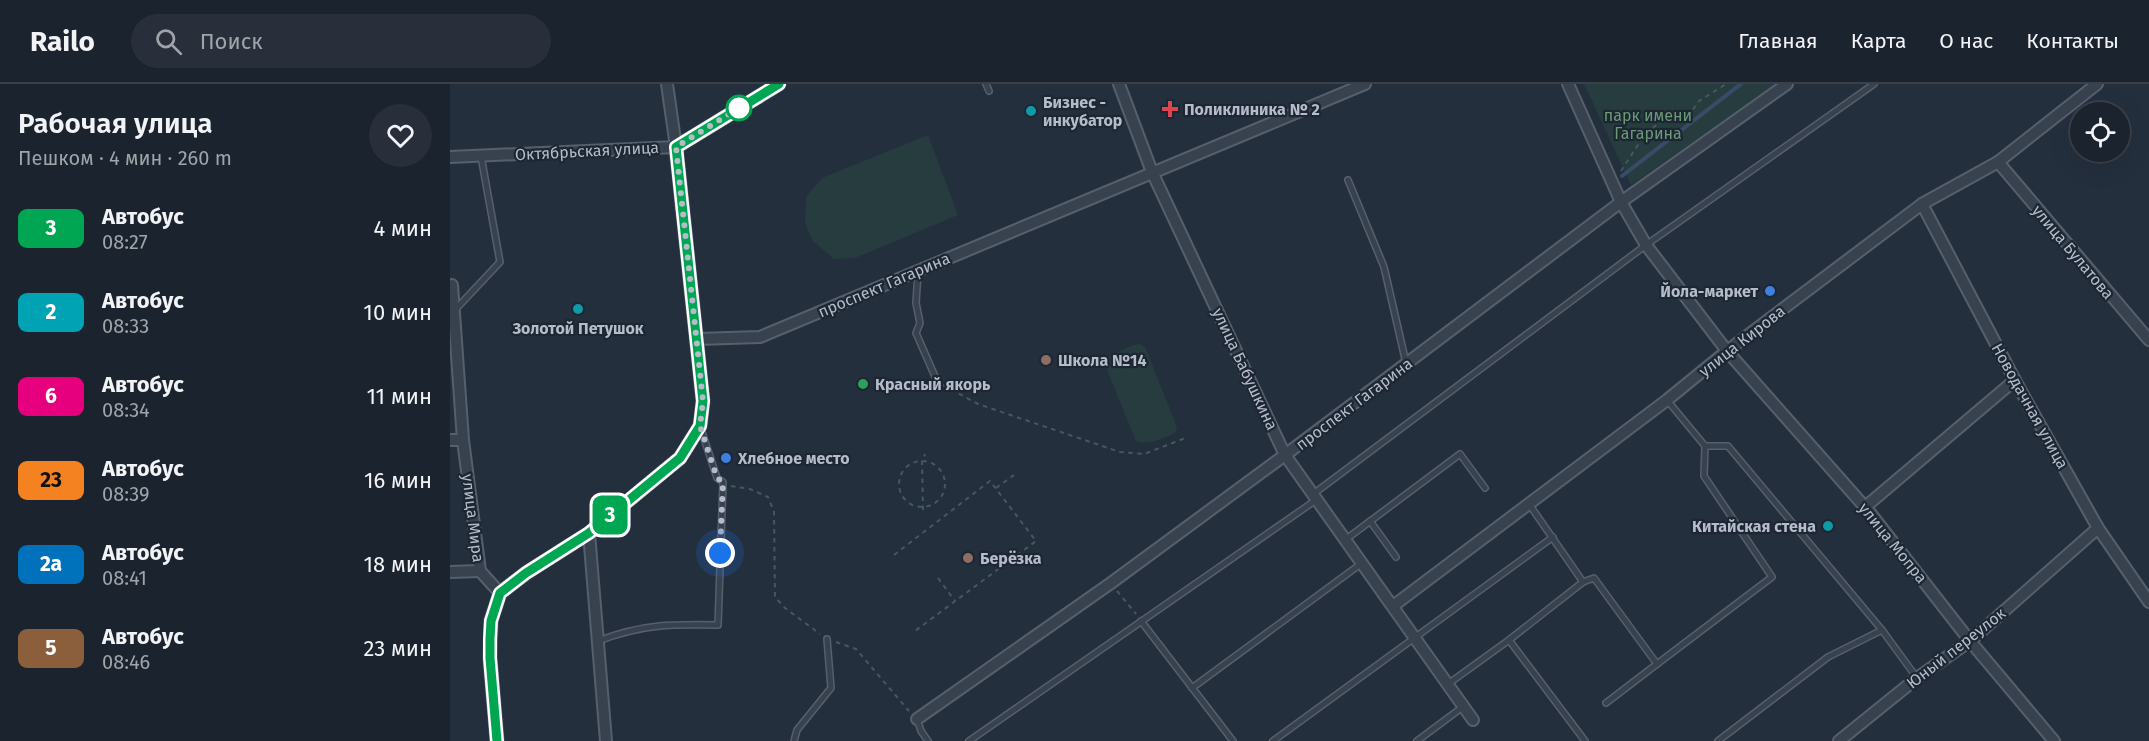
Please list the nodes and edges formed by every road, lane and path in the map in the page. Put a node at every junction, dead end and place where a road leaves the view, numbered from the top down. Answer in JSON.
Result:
{"nodes":[{"id":1,"x":667,"y":84,"type":"edge"},
{"id":2,"x":779,"y":84,"type":"edge"},
{"id":3,"x":986,"y":84,"type":"edge"},
{"id":4,"x":1119,"y":84,"type":"edge"},
{"id":5,"x":1365,"y":84,"type":"edge"},
{"id":6,"x":1568,"y":84,"type":"edge"},
{"id":7,"x":1726,"y":84,"type":"edge"},
{"id":8,"x":1787,"y":84,"type":"edge"},
{"id":9,"x":1874,"y":84,"type":"edge"},
{"id":10,"x":2097,"y":84,"type":"edge"},
{"id":11,"x":989,"y":91,"type":"dead end"},
{"id":12,"x":676,"y":147,"type":"junction"},
{"id":13,"x":481,"y":156,"type":"junction"},
{"id":14,"x":450,"y":157,"type":"edge"},
{"id":15,"x":1998,"y":162,"type":"junction"},
{"id":16,"x":1152,"y":172,"type":"junction"},
{"id":17,"x":1348,"y":180,"type":"dead end"},
{"id":18,"x":1613,"y":183,"type":"junction"},
{"id":19,"x":1621,"y":202,"type":"junction"},
{"id":20,"x":1922,"y":204,"type":"junction"},
{"id":21,"x":1646,"y":245,"type":"junction"},
{"id":22,"x":918,"y":270,"type":"junction"},
{"id":23,"x":452,"y":285,"type":"dead end"},
{"id":24,"x":454,"y":311,"type":"junction"},
{"id":25,"x":697,"y":339,"type":"junction"},
{"id":26,"x":2149,"y":340,"type":"edge"},
{"id":27,"x":1727,"y":351,"type":"junction"},
{"id":28,"x":1406,"y":364,"type":"junction"},
{"id":29,"x":2015,"y":380,"type":"junction"},
{"id":30,"x":937,"y":381,"type":"joint"},
{"id":31,"x":1667,"y":400,"type":"junction"},
{"id":32,"x":700,"y":426,"type":"junction"},
{"id":33,"x":1188,"y":437,"type":"dead end"},
{"id":34,"x":450,"y":440,"type":"edge"},
{"id":35,"x":463,"y":440,"type":"junction"},
{"id":36,"x":1705,"y":446,"type":"junction"},
{"id":37,"x":925,"y":454,"type":"dead end"},
{"id":38,"x":1285,"y":455,"type":"junction"},
{"id":39,"x":923,"y":460,"type":"junction"},
{"id":40,"x":1014,"y":475,"type":"dead end"},
{"id":41,"x":723,"y":482,"type":"junction"},
{"id":42,"x":996,"y":488,"type":"junction"},
{"id":43,"x":1485,"y":488,"type":"dead end"},
{"id":44,"x":1314,"y":497,"type":"junction"},
{"id":45,"x":1529,"y":504,"type":"junction"},
{"id":46,"x":1865,"y":507,"type":"junction"},
{"id":47,"x":923,"y":509,"type":"junction"},
{"id":48,"x":1370,"y":521,"type":"junction"},
{"id":49,"x":2098,"y":528,"type":"junction"},
{"id":50,"x":589,"y":533,"type":"junction"},
{"id":51,"x":1553,"y":537,"type":"junction"},
{"id":52,"x":1345,"y":540,"type":"junction"},
{"id":53,"x":894,"y":555,"type":"dead end"},
{"id":54,"x":1396,"y":557,"type":"dead end"},
{"id":55,"x":1362,"y":563,"type":"junction"},
{"id":56,"x":480,"y":571,"type":"junction"},
{"id":57,"x":450,"y":572,"type":"edge"},
{"id":58,"x":938,"y":578,"type":"dead end"},
{"id":59,"x":1583,"y":582,"type":"junction"},
{"id":60,"x":1110,"y":583,"type":"junction"},
{"id":61,"x":500,"y":593,"type":"junction"},
{"id":62,"x":955,"y":601,"type":"junction"},
{"id":63,"x":2149,"y":602,"type":"edge"},
{"id":64,"x":1393,"y":606,"type":"junction"},
{"id":65,"x":1141,"y":621,"type":"junction"},
{"id":66,"x":1882,"y":630,"type":"junction"},
{"id":67,"x":915,"y":631,"type":"dead end"},
{"id":68,"x":1416,"y":637,"type":"junction"},
{"id":69,"x":827,"y":639,"type":"junction"},
{"id":70,"x":1509,"y":640,"type":"junction"},
{"id":71,"x":1970,"y":640,"type":"junction"},
{"id":72,"x":597,"y":642,"type":"junction"},
{"id":73,"x":1657,"y":664,"type":"junction"},
{"id":74,"x":1917,"y":678,"type":"junction"},
{"id":75,"x":1448,"y":684,"type":"junction"},
{"id":76,"x":1192,"y":688,"type":"junction"},
{"id":77,"x":1606,"y":703,"type":"dead end"},
{"id":78,"x":1464,"y":706,"type":"junction"},
{"id":79,"x":917,"y":719,"type":"junction"},
{"id":80,"x":1473,"y":720,"type":"dead end"},
{"id":81,"x":497,"y":741,"type":"edge"},
{"id":82,"x":606,"y":741,"type":"edge"},
{"id":83,"x":794,"y":741,"type":"edge"},
{"id":84,"x":928,"y":741,"type":"edge"},
{"id":85,"x":969,"y":741,"type":"edge"},
{"id":86,"x":1233,"y":741,"type":"edge"},
{"id":87,"x":1273,"y":741,"type":"edge"},
{"id":88,"x":1417,"y":741,"type":"edge"},
{"id":89,"x":1585,"y":741,"type":"edge"},
{"id":90,"x":1718,"y":741,"type":"edge"},
{"id":91,"x":1839,"y":741,"type":"edge"},
{"id":92,"x":2054,"y":741,"type":"edge"}],
"edges":[{"from":1,"to":12,"type":"street"},
{"from":2,"to":12,"type":"street","name":"Октябрьская улица"},
{"from":3,"to":11,"type":"lane"},
{"from":4,"to":16,"type":"street","name":"улица Бабушкина"},
{"from":5,"to":16,"type":"street","name":"проспект Гагарина"},
{"from":6,"to":18,"type":"street","name":"улица Мопра"},
{"from":7,"to":18,"type":"path"},
{"from":8,"to":19,"type":"street","name":"проспект Гагарина"},
{"from":9,"to":21,"type":"lane"},
{"from":10,"to":15,"type":"street","name":"улица Кирова"},
{"from":12,"to":13,"type":"street","name":"Октябрьская улица"},
{"from":12,"to":25,"type":"street"},
{"from":13,"to":14,"type":"street","name":"Октябрьская улица"},
{"from":13,"to":24,"type":"lane"},
{"from":15,"to":20,"type":"street","name":"улица Кирова"},
{"from":15,"to":26,"type":"street","name":"улица Булатова"},
{"from":16,"to":22,"type":"street","name":"проспект Гагарина"},
{"from":16,"to":38,"type":"street","name":"улица Бабушкина"},
{"from":17,"to":28,"type":"lane"},
{"from":18,"to":19,"type":"street","name":"улица Мопра"},
{"from":19,"to":21,"type":"street","name":"улица Мопра"},
{"from":19,"to":28,"type":"street","name":"проспект Гагарина"},
{"from":20,"to":27,"type":"street","name":"улица Кирова"},
{"from":20,"to":29,"type":"street","name":"Новодачная улица"},
{"from":21,"to":27,"type":"street","name":"улица Мопра"},
{"from":21,"to":44,"type":"lane"},
{"from":22,"to":25,"type":"street","name":"проспект Гагарина"},
{"from":22,"to":30,"type":"lane"},
{"from":23,"to":24,"type":"street","name":"улица Мира"},
{"from":24,"to":35,"type":"street","name":"улица Мира"},
{"from":25,"to":32,"type":"street"},
{"from":27,"to":31,"type":"street","name":"улица Кирова"},
{"from":27,"to":46,"type":"street","name":"улица Мопра"},
{"from":28,"to":38,"type":"street","name":"проспект Гагарина"},
{"from":29,"to":46,"type":"street"},
{"from":29,"to":49,"type":"street","name":"Новодачная улица"},
{"from":30,"to":33,"type":"path"},
{"from":31,"to":36,"type":"lane"},
{"from":31,"to":45,"type":"street","name":"улица Кирова"},
{"from":32,"to":41,"type":"lane"},
{"from":32,"to":50,"type":"street"},
{"from":34,"to":35,"type":"street"},
{"from":35,"to":56,"type":"street","name":"улица Мира"},
{"from":36,"to":66,"type":"lane"},
{"from":36,"to":73,"type":"lane"},
{"from":37,"to":39,"type":"path"},
{"from":38,"to":44,"type":"street","name":"улица Бабушкина"},
{"from":38,"to":60,"type":"street","name":"проспект Гагарина"},
{"from":39,"to":47,"type":"path"},
{"from":39,"to":47,"type":"path"},
{"from":39,"to":47,"type":"path"},
{"from":40,"to":42,"type":"path"},
{"from":41,"to":69,"type":"path"},
{"from":41,"to":72,"type":"lane"},
{"from":42,"to":53,"type":"path"},
{"from":42,"to":62,"type":"path"},
{"from":43,"to":48,"type":"lane"},
{"from":44,"to":52,"type":"street","name":"улица Бабушкина"},
{"from":44,"to":65,"type":"lane"},
{"from":45,"to":51,"type":"lane"},
{"from":45,"to":64,"type":"street","name":"улица Кирова"},
{"from":46,"to":71,"type":"street","name":"улица Мопра"},
{"from":48,"to":52,"type":"lane"},
{"from":48,"to":54,"type":"lane"},
{"from":49,"to":63,"type":"street","name":"Новодачная улица"},
{"from":49,"to":71,"type":"street","name":"Юный переулок"},
{"from":50,"to":61,"type":"street"},
{"from":50,"to":72,"type":"street"},
{"from":51,"to":59,"type":"lane"},
{"from":51,"to":68,"type":"lane"},
{"from":52,"to":55,"type":"street","name":"улица Бабушкина"},
{"from":55,"to":64,"type":"street","name":"улица Бабушкина"},
{"from":55,"to":76,"type":"lane"},
{"from":56,"to":57,"type":"street"},
{"from":56,"to":61,"type":"street","name":"улица Мира"},
{"from":58,"to":62,"type":"path"},
{"from":59,"to":70,"type":"lane"},
{"from":59,"to":73,"type":"lane"},
{"from":60,"to":65,"type":"path"},
{"from":60,"to":79,"type":"street","name":"проспект Гагарина"},
{"from":61,"to":81,"type":"street"},
{"from":62,"to":67,"type":"path"},
{"from":64,"to":68,"type":"street","name":"улица Бабушкина"},
{"from":65,"to":76,"type":"lane"},
{"from":65,"to":85,"type":"lane"},
{"from":66,"to":74,"type":"lane"},
{"from":66,"to":90,"type":"lane"},
{"from":68,"to":75,"type":"street","name":"улица Бабушкина"},
{"from":68,"to":87,"type":"lane"},
{"from":69,"to":79,"type":"path"},
{"from":69,"to":83,"type":"lane"},
{"from":70,"to":75,"type":"lane"},
{"from":70,"to":89,"type":"lane"},
{"from":71,"to":74,"type":"street","name":"Юный переулок"},
{"from":71,"to":92,"type":"street","name":"улица Мопра"},
{"from":72,"to":82,"type":"street"},
{"from":73,"to":77,"type":"lane"},
{"from":74,"to":91,"type":"street","name":"Юный переулок"},
{"from":75,"to":78,"type":"street","name":"улица Бабушкина"},
{"from":76,"to":86,"type":"lane"},
{"from":78,"to":80,"type":"street","name":"улица Бабушкина"},
{"from":78,"to":88,"type":"lane"},
{"from":79,"to":84,"type":"lane"}]}
